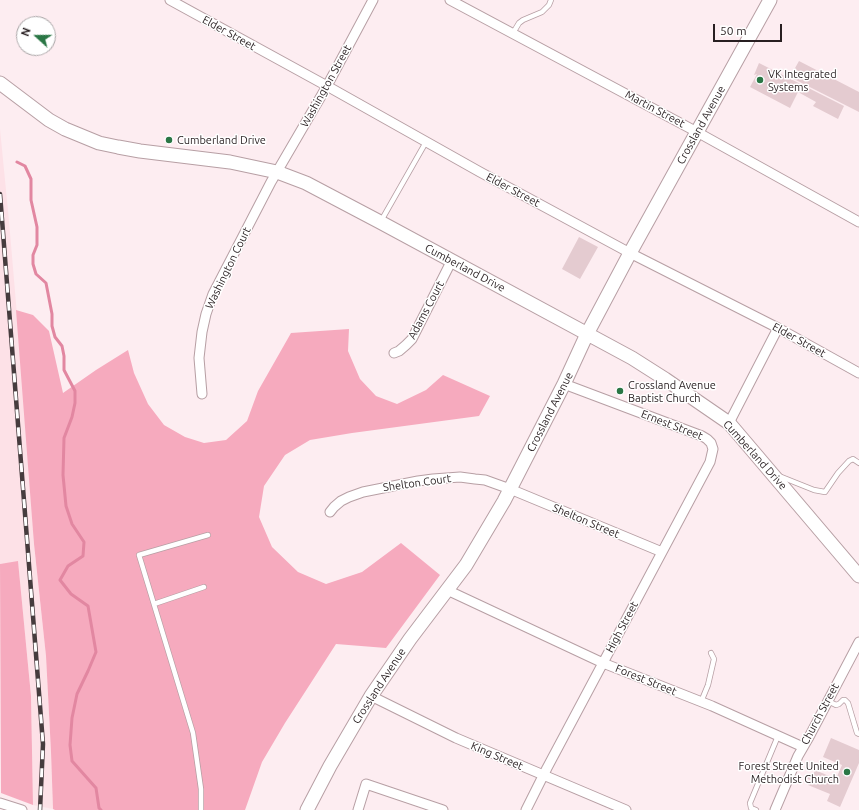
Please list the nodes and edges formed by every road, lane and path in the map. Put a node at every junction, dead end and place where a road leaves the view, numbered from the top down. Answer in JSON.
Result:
{"nodes":[{"id":1,"x":170,"y":0,"type":"edge"},
{"id":2,"x":373,"y":0,"type":"edge"},
{"id":3,"x":450,"y":0,"type":"edge"},
{"id":4,"x":551,"y":0,"type":"edge"},
{"id":5,"x":770,"y":0,"type":"edge"},
{"id":6,"x":513,"y":33,"type":"junction"},
{"id":7,"x":0,"y":83,"type":"edge"},
{"id":8,"x":327,"y":86,"type":"junction"},
{"id":9,"x":697,"y":132,"type":"junction"},
{"id":10,"x":426,"y":142,"type":"junction"},
{"id":11,"x":277,"y":172,"type":"junction"},
{"id":12,"x":380,"y":222,"type":"junction"},
{"id":13,"x":859,"y":222,"type":"edge"},
{"id":14,"x":630,"y":253,"type":"junction"},
{"id":15,"x":452,"y":260,"type":"junction"},
{"id":16,"x":778,"y":328,"type":"junction"},
{"id":17,"x":587,"y":334,"type":"junction"},
{"id":18,"x":394,"y":353,"type":"dead end"},
{"id":19,"x":859,"y":373,"type":"edge"},
{"id":20,"x":564,"y":384,"type":"junction"},
{"id":21,"x":202,"y":394,"type":"dead end"},
{"id":22,"x":729,"y":423,"type":"junction"},
{"id":23,"x":711,"y":443,"type":"joint"},
{"id":24,"x":859,"y":463,"type":"edge"},
{"id":25,"x":771,"y":473,"type":"junction"},
{"id":26,"x":510,"y":489,"type":"junction"},
{"id":27,"x":330,"y":512,"type":"dead end"},
{"id":28,"x":208,"y":535,"type":"dead end"},
{"id":29,"x":662,"y":552,"type":"junction"},
{"id":30,"x":859,"y":576,"type":"edge"},
{"id":31,"x":204,"y":587,"type":"dead end"},
{"id":32,"x":447,"y":590,"type":"junction"},
{"id":33,"x":154,"y":604,"type":"junction"},
{"id":34,"x":859,"y":642,"type":"edge"},
{"id":35,"x":711,"y":653,"type":"dead end"},
{"id":36,"x":603,"y":663,"type":"junction"},
{"id":37,"x":371,"y":696,"type":"junction"},
{"id":38,"x":828,"y":701,"type":"junction"},
{"id":39,"x":701,"y":702,"type":"junction"},
{"id":40,"x":859,"y":734,"type":"edge"},
{"id":41,"x":778,"y":736,"type":"junction"},
{"id":42,"x":803,"y":747,"type":"junction"},
{"id":43,"x":544,"y":775,"type":"junction"},
{"id":44,"x":0,"y":803,"type":"edge"},
{"id":45,"x":22,"y":810,"type":"edge"},
{"id":46,"x":201,"y":810,"type":"edge"},
{"id":47,"x":307,"y":810,"type":"edge"},
{"id":48,"x":358,"y":810,"type":"edge"},
{"id":49,"x":443,"y":810,"type":"edge"},
{"id":50,"x":526,"y":810,"type":"edge"},
{"id":51,"x":626,"y":810,"type":"edge"},
{"id":52,"x":756,"y":810,"type":"edge"},
{"id":53,"x":775,"y":810,"type":"edge"}],
"edges":[{"from":1,"to":8,"type":"street","name":"Elder Street"},
{"from":2,"to":8,"type":"street","name":"Washington Street"},
{"from":3,"to":6,"type":"street","name":"Martin Street"},
{"from":4,"to":6,"type":"lane"},
{"from":5,"to":9,"type":"main road","name":"Crossland Avenue"},
{"from":6,"to":9,"type":"street","name":"Martin Street"},
{"from":7,"to":11,"type":"main road","name":"Cumberland Drive"},
{"from":8,"to":10,"type":"street","name":"Elder Street"},
{"from":8,"to":11,"type":"street","name":"Washington Street"},
{"from":9,"to":13,"type":"street","name":"Martin Street"},
{"from":9,"to":14,"type":"main road","name":"Crossland Avenue"},
{"from":10,"to":12,"type":"lane"},
{"from":10,"to":14,"type":"street","name":"Elder Street"},
{"from":11,"to":12,"type":"main road","name":"Cumberland Drive"},
{"from":11,"to":21,"type":"street","name":"Washington Court"},
{"from":12,"to":15,"type":"main road","name":"Cumberland Drive"},
{"from":14,"to":16,"type":"street","name":"Elder Street"},
{"from":14,"to":17,"type":"main road","name":"Crossland Avenue"},
{"from":15,"to":17,"type":"main road","name":"Cumberland Drive"},
{"from":15,"to":18,"type":"street","name":"Adams Court"},
{"from":16,"to":19,"type":"street","name":"Elder Street"},
{"from":16,"to":22,"type":"street"},
{"from":17,"to":20,"type":"main road","name":"Crossland Avenue"},
{"from":17,"to":22,"type":"main road","name":"Cumberland Drive"},
{"from":20,"to":23,"type":"street","name":"Ernest Street"},
{"from":20,"to":26,"type":"main road","name":"Crossland Avenue"},
{"from":22,"to":25,"type":"main road","name":"Cumberland Drive"},
{"from":23,"to":29,"type":"street","name":"High Street"},
{"from":24,"to":25,"type":"lane"},
{"from":25,"to":30,"type":"main road","name":"Cumberland Drive"},
{"from":26,"to":27,"type":"street","name":"Shelton Court"},
{"from":26,"to":29,"type":"street","name":"Shelton Street"},
{"from":26,"to":32,"type":"main road","name":"Crossland Avenue"},
{"from":28,"to":33,"type":"lane"},
{"from":29,"to":36,"type":"street","name":"High Street"},
{"from":31,"to":33,"type":"lane"},
{"from":32,"to":36,"type":"street","name":"Forest Street"},
{"from":32,"to":37,"type":"main road","name":"Crossland Avenue"},
{"from":33,"to":46,"type":"lane"},
{"from":34,"to":38,"type":"street","name":"Church Street"},
{"from":35,"to":39,"type":"lane"},
{"from":36,"to":39,"type":"street","name":"Forest Street"},
{"from":36,"to":43,"type":"street","name":"High Street"},
{"from":37,"to":43,"type":"street","name":"King Street"},
{"from":37,"to":47,"type":"main road","name":"Crossland Avenue"},
{"from":38,"to":40,"type":"lane"},
{"from":38,"to":42,"type":"street","name":"Church Street"},
{"from":39,"to":41,"type":"street","name":"Forest Street"},
{"from":41,"to":42,"type":"street","name":"Forest Street"},
{"from":41,"to":52,"type":"lane"},
{"from":42,"to":53,"type":"street","name":"Church Street"},
{"from":43,"to":50,"type":"street","name":"High Street"},
{"from":43,"to":51,"type":"street","name":"King Street"},
{"from":44,"to":45,"type":"street"},
{"from":48,"to":49,"type":"street"}]}
